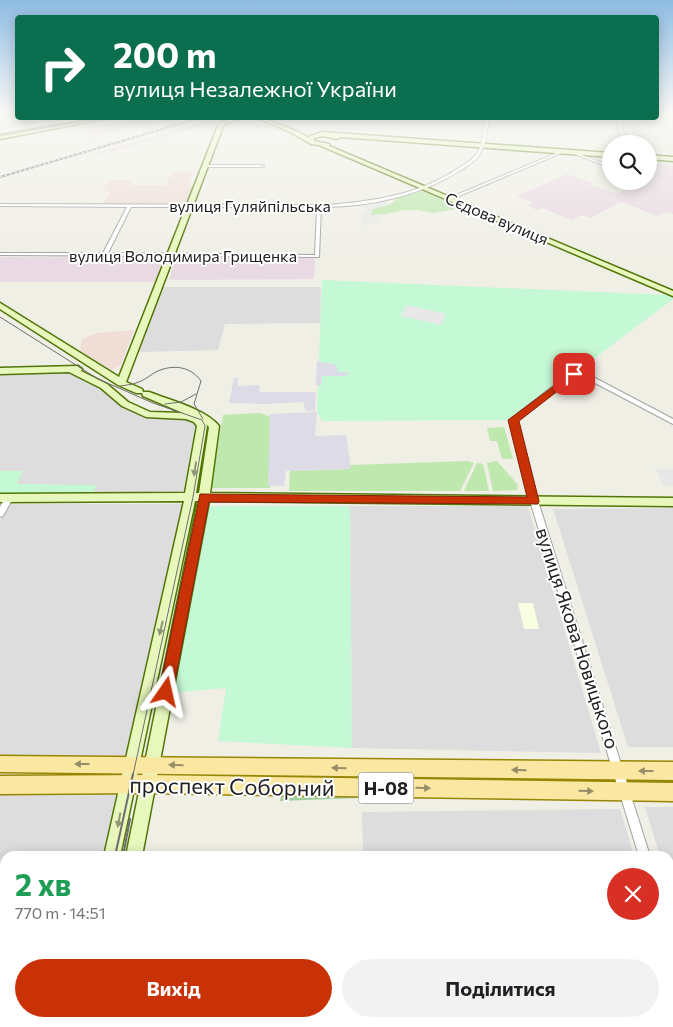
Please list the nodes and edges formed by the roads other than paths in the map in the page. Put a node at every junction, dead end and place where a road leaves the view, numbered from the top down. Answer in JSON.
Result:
{"nodes":[{"id":1,"x":208,"y":159,"type":"edge"},
{"id":2,"x":356,"y":159,"type":"edge"},
{"id":3,"x":473,"y":159,"type":"edge"},
{"id":4,"x":546,"y":159,"type":"edge"},
{"id":5,"x":588,"y":159,"type":"edge"},
{"id":6,"x":602,"y":164,"type":"edge"},
{"id":7,"x":205,"y":166,"type":"junction"},
{"id":8,"x":262,"y":166,"type":"dead end"},
{"id":9,"x":425,"y":188,"type":"junction"},
{"id":10,"x":451,"y":198,"type":"junction"},
{"id":11,"x":0,"y":205,"type":"edge"},
{"id":12,"x":130,"y":205,"type":"junction"},
{"id":13,"x":190,"y":206,"type":"junction"},
{"id":14,"x":319,"y":206,"type":"junction"},
{"id":15,"x":0,"y":254,"type":"edge"},
{"id":16,"x":104,"y":254,"type":"junction"},
{"id":17,"x":172,"y":255,"type":"junction"},
{"id":18,"x":673,"y":294,"type":"edge"},
{"id":19,"x":0,"y":305,"type":"edge"},
{"id":20,"x":100,"y":368,"type":"junction"},
{"id":21,"x":72,"y":370,"type":"junction"},
{"id":22,"x":0,"y":371,"type":"edge"},
{"id":23,"x":121,"y":383,"type":"junction"},
{"id":24,"x":206,"y":422,"type":"junction"},
{"id":25,"x":673,"y":422,"type":"edge"},
{"id":26,"x":190,"y":497,"type":"junction"},
{"id":27,"x":204,"y":497,"type":"junction"},
{"id":28,"x":4,"y":498,"type":"edge"},
{"id":29,"x":534,"y":501,"type":"junction"},
{"id":30,"x":673,"y":502,"type":"edge"},
{"id":31,"x":0,"y":514,"type":"edge"},
{"id":32,"x":0,"y":764,"type":"edge"},
{"id":33,"x":131,"y":765,"type":"junction"},
{"id":34,"x":152,"y":765,"type":"junction"},
{"id":35,"x":673,"y":771,"type":"edge"},
{"id":36,"x":620,"y":772,"type":"junction"},
{"id":37,"x":126,"y":784,"type":"junction"},
{"id":38,"x":147,"y":784,"type":"junction"},
{"id":39,"x":0,"y":785,"type":"edge"},
{"id":40,"x":626,"y":792,"type":"junction"},
{"id":41,"x":673,"y":792,"type":"edge"},
{"id":42,"x":113,"y":851,"type":"edge"},
{"id":43,"x":135,"y":851,"type":"edge"},
{"id":44,"x":644,"y":851,"type":"edge"}],
"edges":[{"from":1,"to":7,"type":"street"},
{"from":2,"to":9,"type":"street","name":"Сєдова вулиця"},
{"from":3,"to":9,"type":"street","name":"вулиця Гуляйпільська"},
{"from":4,"to":10,"type":"street"},
{"from":5,"to":6,"type":"street"},
{"from":7,"to":8,"type":"street"},
{"from":7,"to":13,"type":"street"},
{"from":9,"to":10,"type":"street","name":"Сєдова вулиця"},
{"from":9,"to":14,"type":"street","name":"вулиця Гуляйпільська"},
{"from":10,"to":18,"type":"street","name":"Сєдова вулиця"},
{"from":11,"to":12,"type":"street","name":"вулиця Гуляйпільська"},
{"from":12,"to":13,"type":"street","name":"вулиця Гуляйпільська"},
{"from":12,"to":16,"type":"street"},
{"from":13,"to":14,"type":"street","name":"вулиця Гуляйпільська"},
{"from":13,"to":17,"type":"street"},
{"from":14,"to":17,"type":"street","name":"вулиця Володимира Грищенка"},
{"from":15,"to":16,"type":"street","name":"вулиця Володимира Грищенка"},
{"from":16,"to":17,"type":"street","name":"вулиця Володимира Грищенка"},
{"from":17,"to":23,"type":"street"},
{"from":19,"to":20,"type":"street"},
{"from":20,"to":21,"type":"street"},
{"from":20,"to":23,"type":"street"},
{"from":21,"to":22,"type":"street"},
{"from":21,"to":24,"type":"street"},
{"from":23,"to":24,"type":"street"},
{"from":24,"to":26,"type":"street","one_way":true},
{"from":24,"to":27,"type":"street"},
{"from":25,"to":29,"type":"street","name":"вулиця Якова Новицького"},
{"from":26,"to":27,"type":"street"},
{"from":26,"to":28,"type":"street"},
{"from":26,"to":33,"type":"street","one_way":true},
{"from":27,"to":29,"type":"street"},
{"from":27,"to":34,"type":"street"},
{"from":28,"to":31,"type":"street"},
{"from":29,"to":30,"type":"street"},
{"from":29,"to":36,"type":"street","name":"вулиця Якова Новицького"},
{"from":33,"to":32,"type":"main road","name":"проспект Соборний","number":"Н-08","one_way":true},
{"from":33,"to":34,"type":"main road","name":"проспект Соборний","number":"Н-08"},
{"from":33,"to":37,"type":"street"},
{"from":36,"to":34,"type":"main road","name":"проспект Соборний","number":"Н-08","one_way":true},
{"from":34,"to":38,"type":"street"},
{"from":35,"to":36,"type":"main road","name":"проспект Соборний","number":"Н-08","one_way":true},
{"from":36,"to":40,"type":"street","name":"вулиця Якова Новицького"},
{"from":37,"to":38,"type":"main road","name":"проспект Соборний","number":"Н-08"},
{"from":37,"to":39,"type":"main road","name":"проспект Соборний","number":"Н-08"},
{"from":37,"to":42,"type":"street","one_way":true},
{"from":38,"to":40,"type":"main road","name":"проспект Соборний","number":"Н-08","one_way":true},
{"from":38,"to":43,"type":"street"},
{"from":40,"to":41,"type":"main road","name":"проспект Соборний","number":"Н-08"},
{"from":40,"to":44,"type":"street","name":"вулиця Якова Новицького"}]}
